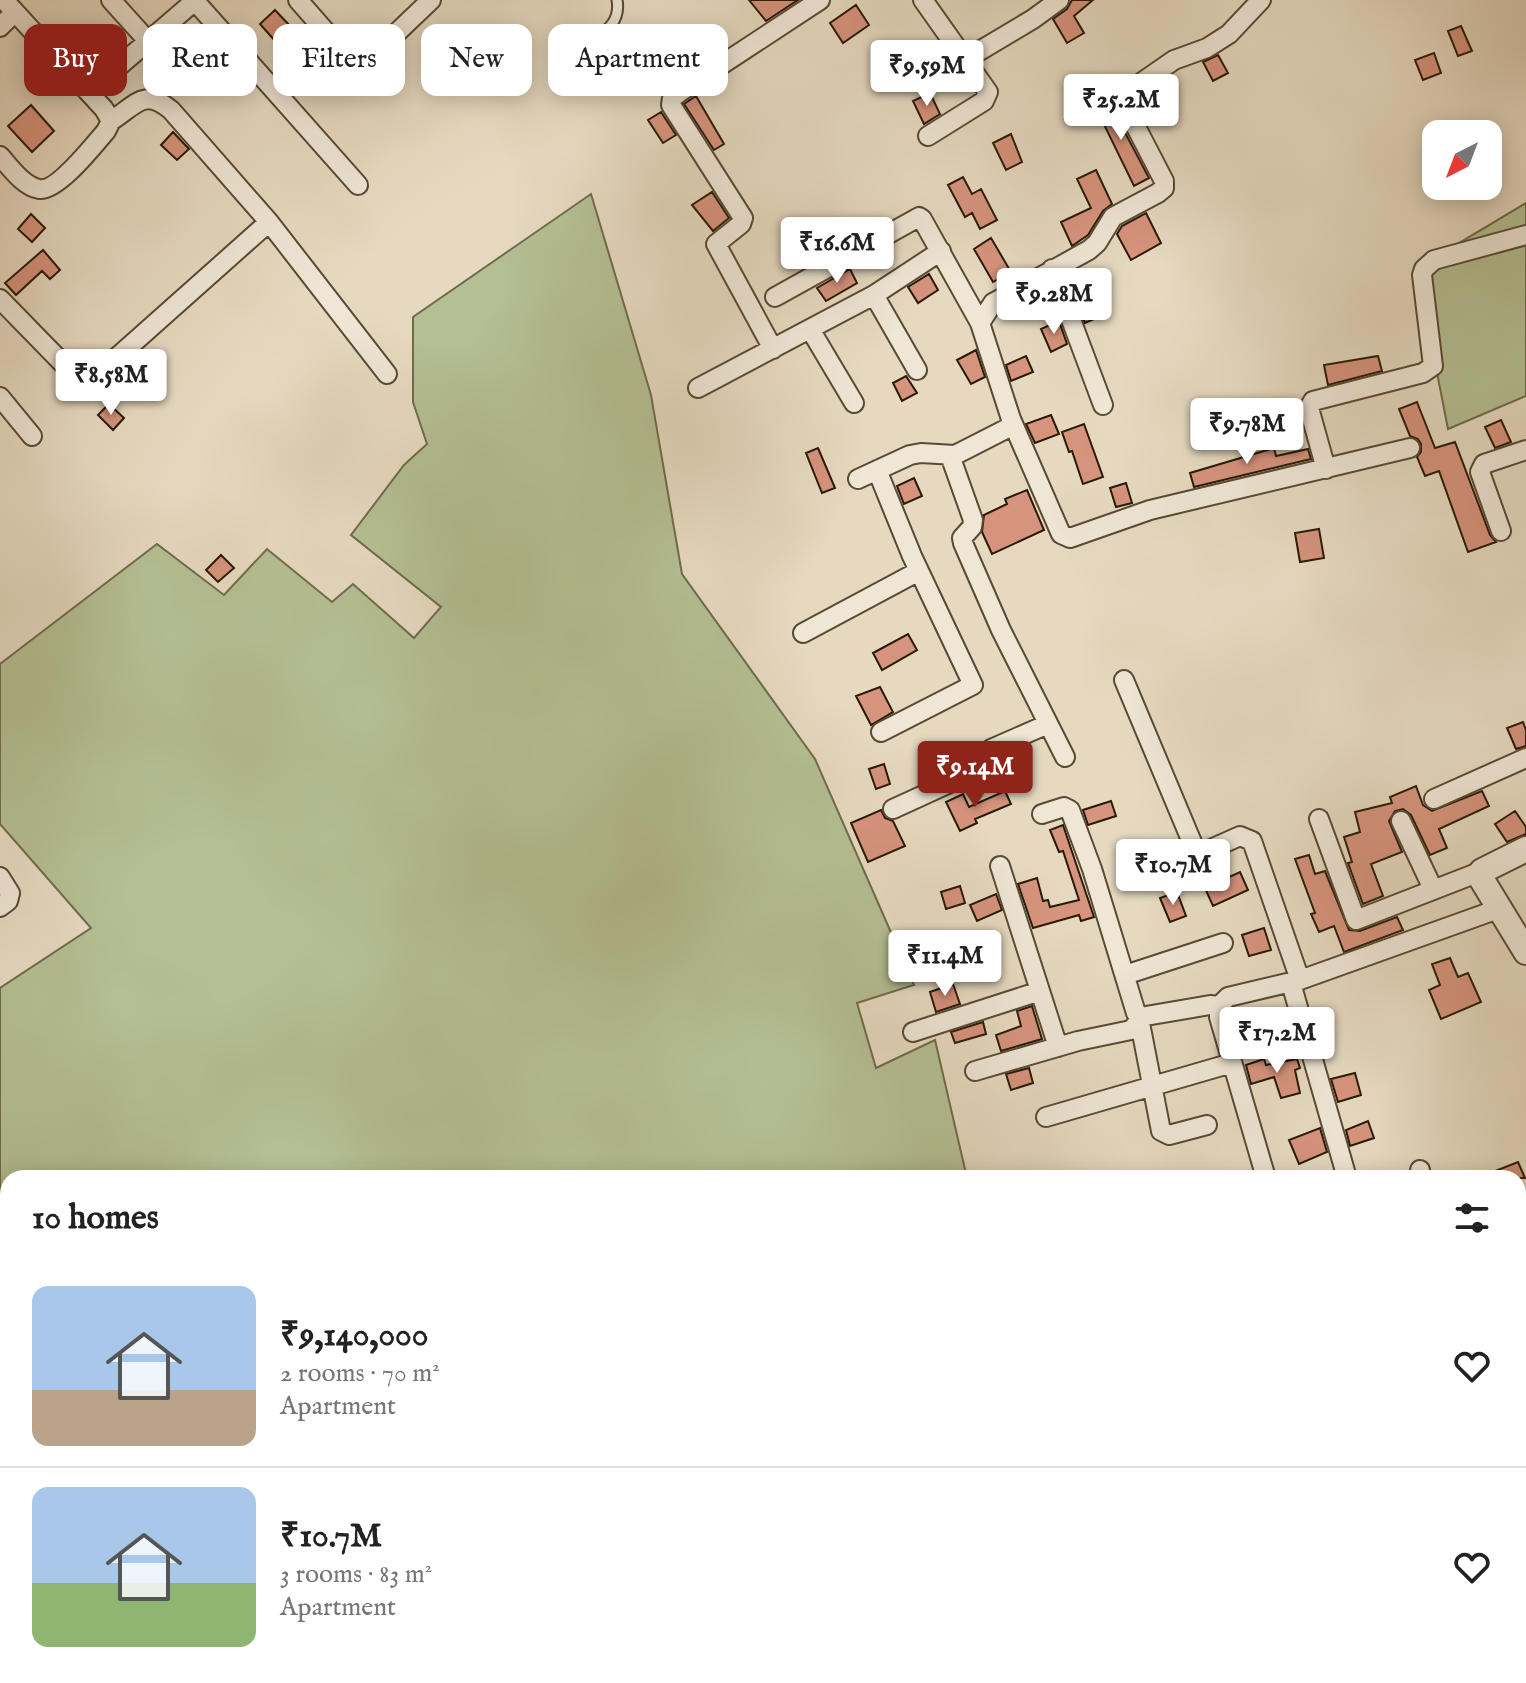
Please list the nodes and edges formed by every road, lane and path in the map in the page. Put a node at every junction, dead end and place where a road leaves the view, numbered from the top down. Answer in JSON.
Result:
{"nodes":[{"id":1,"x":111,"y":0,"type":"edge"},
{"id":2,"x":195,"y":0,"type":"edge"},
{"id":3,"x":298,"y":0,"type":"edge"},
{"id":4,"x":431,"y":0,"type":"edge"},
{"id":5,"x":617,"y":0,"type":"edge"},
{"id":6,"x":820,"y":0,"type":"edge"},
{"id":7,"x":923,"y":0,"type":"edge"},
{"id":8,"x":1059,"y":0,"type":"edge"},
{"id":9,"x":1261,"y":0,"type":"edge"},
{"id":10,"x":10,"y":6,"type":"edge"},
{"id":11,"x":27,"y":24,"type":"edge"},
{"id":12,"x":167,"y":24,"type":"edge"},
{"id":13,"x":612,"y":24,"type":"edge"},
{"id":14,"x":0,"y":27,"type":"edge"},
{"id":15,"x":143,"y":35,"type":"edge"},
{"id":16,"x":143,"y":45,"type":"edge"},
{"id":17,"x":127,"y":59,"type":"edge"},
{"id":18,"x":966,"y":59,"type":"junction"},
{"id":19,"x":92,"y":96,"type":"edge"},
{"id":20,"x":111,"y":121,"type":"junction"},
{"id":21,"x":928,"y":136,"type":"dead end"},
{"id":22,"x":0,"y":156,"type":"edge"},
{"id":23,"x":358,"y":185,"type":"dead end"},
{"id":24,"x":269,"y":222,"type":"junction"},
{"id":25,"x":1526,"y":235,"type":"edge"},
{"id":26,"x":941,"y":251,"type":"junction"},
{"id":27,"x":1052,"y":269,"type":"junction"},
{"id":28,"x":874,"y":295,"type":"junction"},
{"id":29,"x":775,"y":297,"type":"dead end"},
{"id":30,"x":0,"y":299,"type":"edge"},
{"id":31,"x":980,"y":323,"type":"junction"},
{"id":32,"x":810,"y":329,"type":"junction"},
{"id":33,"x":773,"y":349,"type":"junction"},
{"id":34,"x":917,"y":370,"type":"dead end"},
{"id":35,"x":387,"y":374,"type":"dead end"},
{"id":36,"x":698,"y":388,"type":"dead end"},
{"id":37,"x":0,"y":397,"type":"edge"},
{"id":38,"x":854,"y":403,"type":"dead end"},
{"id":39,"x":1103,"y":405,"type":"dead end"},
{"id":40,"x":1011,"y":419,"type":"junction"},
{"id":41,"x":32,"y":436,"type":"dead end"},
{"id":42,"x":1410,"y":448,"type":"dead end"},
{"id":43,"x":1526,"y":450,"type":"edge"},
{"id":44,"x":955,"y":455,"type":"junction"},
{"id":45,"x":1326,"y":469,"type":"junction"},
{"id":46,"x":877,"y":470,"type":"junction"},
{"id":47,"x":858,"y":479,"type":"dead end"},
{"id":48,"x":1501,"y":531,"type":"dead end"},
{"id":49,"x":919,"y":571,"type":"junction"},
{"id":50,"x":803,"y":633,"type":"dead end"},
{"id":51,"x":1124,"y":680,"type":"dead end"},
{"id":52,"x":1048,"y":724,"type":"junction"},
{"id":53,"x":881,"y":732,"type":"dead end"},
{"id":54,"x":1065,"y":757,"type":"dead end"},
{"id":55,"x":1526,"y":758,"type":"edge"},
{"id":56,"x":1434,"y":799,"type":"dead end"},
{"id":57,"x":893,"y":809,"type":"dead end"},
{"id":58,"x":1042,"y":814,"type":"dead end"},
{"id":59,"x":1319,"y":819,"type":"dead end"},
{"id":60,"x":1401,"y":821,"type":"dead end"},
{"id":61,"x":1526,"y":849,"type":"edge"},
{"id":62,"x":1000,"y":866,"type":"dead end"},
{"id":63,"x":1482,"y":871,"type":"junction"},
{"id":64,"x":0,"y":877,"type":"edge"},
{"id":65,"x":1433,"y":889,"type":"junction"},
{"id":66,"x":0,"y":907,"type":"edge"},
{"id":67,"x":1501,"y":908,"type":"junction"},
{"id":68,"x":1223,"y":943,"type":"dead end"},
{"id":69,"x":1524,"y":945,"type":"edge"},
{"id":70,"x":1125,"y":975,"type":"junction"},
{"id":71,"x":1296,"y":982,"type":"junction"},
{"id":72,"x":1040,"y":991,"type":"junction"},
{"id":73,"x":1219,"y":1006,"type":"junction"},
{"id":74,"x":1142,"y":1020,"type":"junction"},
{"id":75,"x":913,"y":1032,"type":"dead end"},
{"id":76,"x":1058,"y":1047,"type":"junction"},
{"id":77,"x":1232,"y":1063,"type":"junction"},
{"id":78,"x":975,"y":1071,"type":"dead end"},
{"id":79,"x":1152,"y":1085,"type":"junction"},
{"id":80,"x":1046,"y":1117,"type":"dead end"},
{"id":81,"x":1207,"y":1125,"type":"dead end"},
{"id":82,"x":1264,"y":1170,"type":"edge"},
{"id":83,"x":1345,"y":1170,"type":"edge"}],
"edges":[{"from":1,"to":15,"type":"street"},
{"from":2,"to":12,"type":"street"},
{"from":2,"to":23,"type":"street"},
{"from":3,"to":4,"type":"street"},
{"from":5,"to":13,"type":"lane"},
{"from":6,"to":33,"type":"street"},
{"from":7,"to":18,"type":"street"},
{"from":8,"to":18,"type":"street"},
{"from":9,"to":27,"type":"street"},
{"from":10,"to":11,"type":"street"},
{"from":10,"to":14,"type":"street"},
{"from":16,"to":17,"type":"street"},
{"from":18,"to":21,"type":"street"},
{"from":19,"to":20,"type":"street"},
{"from":20,"to":22,"type":"street"},
{"from":20,"to":24,"type":"street"},
{"from":24,"to":30,"type":"street"},
{"from":24,"to":35,"type":"street"},
{"from":25,"to":45,"type":"street"},
{"from":26,"to":28,"type":"street"},
{"from":26,"to":29,"type":"street"},
{"from":26,"to":31,"type":"street"},
{"from":27,"to":31,"type":"street"},
{"from":27,"to":39,"type":"street"},
{"from":28,"to":32,"type":"street"},
{"from":28,"to":34,"type":"street"},
{"from":31,"to":40,"type":"street"},
{"from":32,"to":33,"type":"street"},
{"from":32,"to":38,"type":"street"},
{"from":33,"to":36,"type":"street"},
{"from":37,"to":41,"type":"street"},
{"from":40,"to":44,"type":"street"},
{"from":40,"to":45,"type":"street"},
{"from":42,"to":45,"type":"street"},
{"from":43,"to":48,"type":"street"},
{"from":44,"to":46,"type":"street"},
{"from":44,"to":52,"type":"street"},
{"from":46,"to":47,"type":"street"},
{"from":46,"to":49,"type":"street"},
{"from":49,"to":50,"type":"street"},
{"from":49,"to":53,"type":"street"},
{"from":51,"to":71,"type":"street"},
{"from":52,"to":54,"type":"street"},
{"from":52,"to":57,"type":"street"},
{"from":55,"to":56,"type":"street"},
{"from":58,"to":70,"type":"street"},
{"from":59,"to":65,"type":"street"},
{"from":60,"to":65,"type":"street"},
{"from":61,"to":63,"type":"street"},
{"from":62,"to":72,"type":"street"},
{"from":63,"to":65,"type":"street"},
{"from":63,"to":67,"type":"street"},
{"from":64,"to":66,"type":"street"},
{"from":67,"to":69,"type":"street"},
{"from":67,"to":71,"type":"street"},
{"from":68,"to":70,"type":"street"},
{"from":70,"to":74,"type":"street"},
{"from":71,"to":73,"type":"street"},
{"from":71,"to":83,"type":"street"},
{"from":72,"to":75,"type":"street"},
{"from":72,"to":76,"type":"street"},
{"from":73,"to":74,"type":"street"},
{"from":73,"to":77,"type":"street"},
{"from":74,"to":76,"type":"street"},
{"from":74,"to":79,"type":"street"},
{"from":76,"to":78,"type":"street"},
{"from":77,"to":79,"type":"street"},
{"from":77,"to":82,"type":"street"},
{"from":79,"to":80,"type":"street"},
{"from":79,"to":81,"type":"street"}]}
